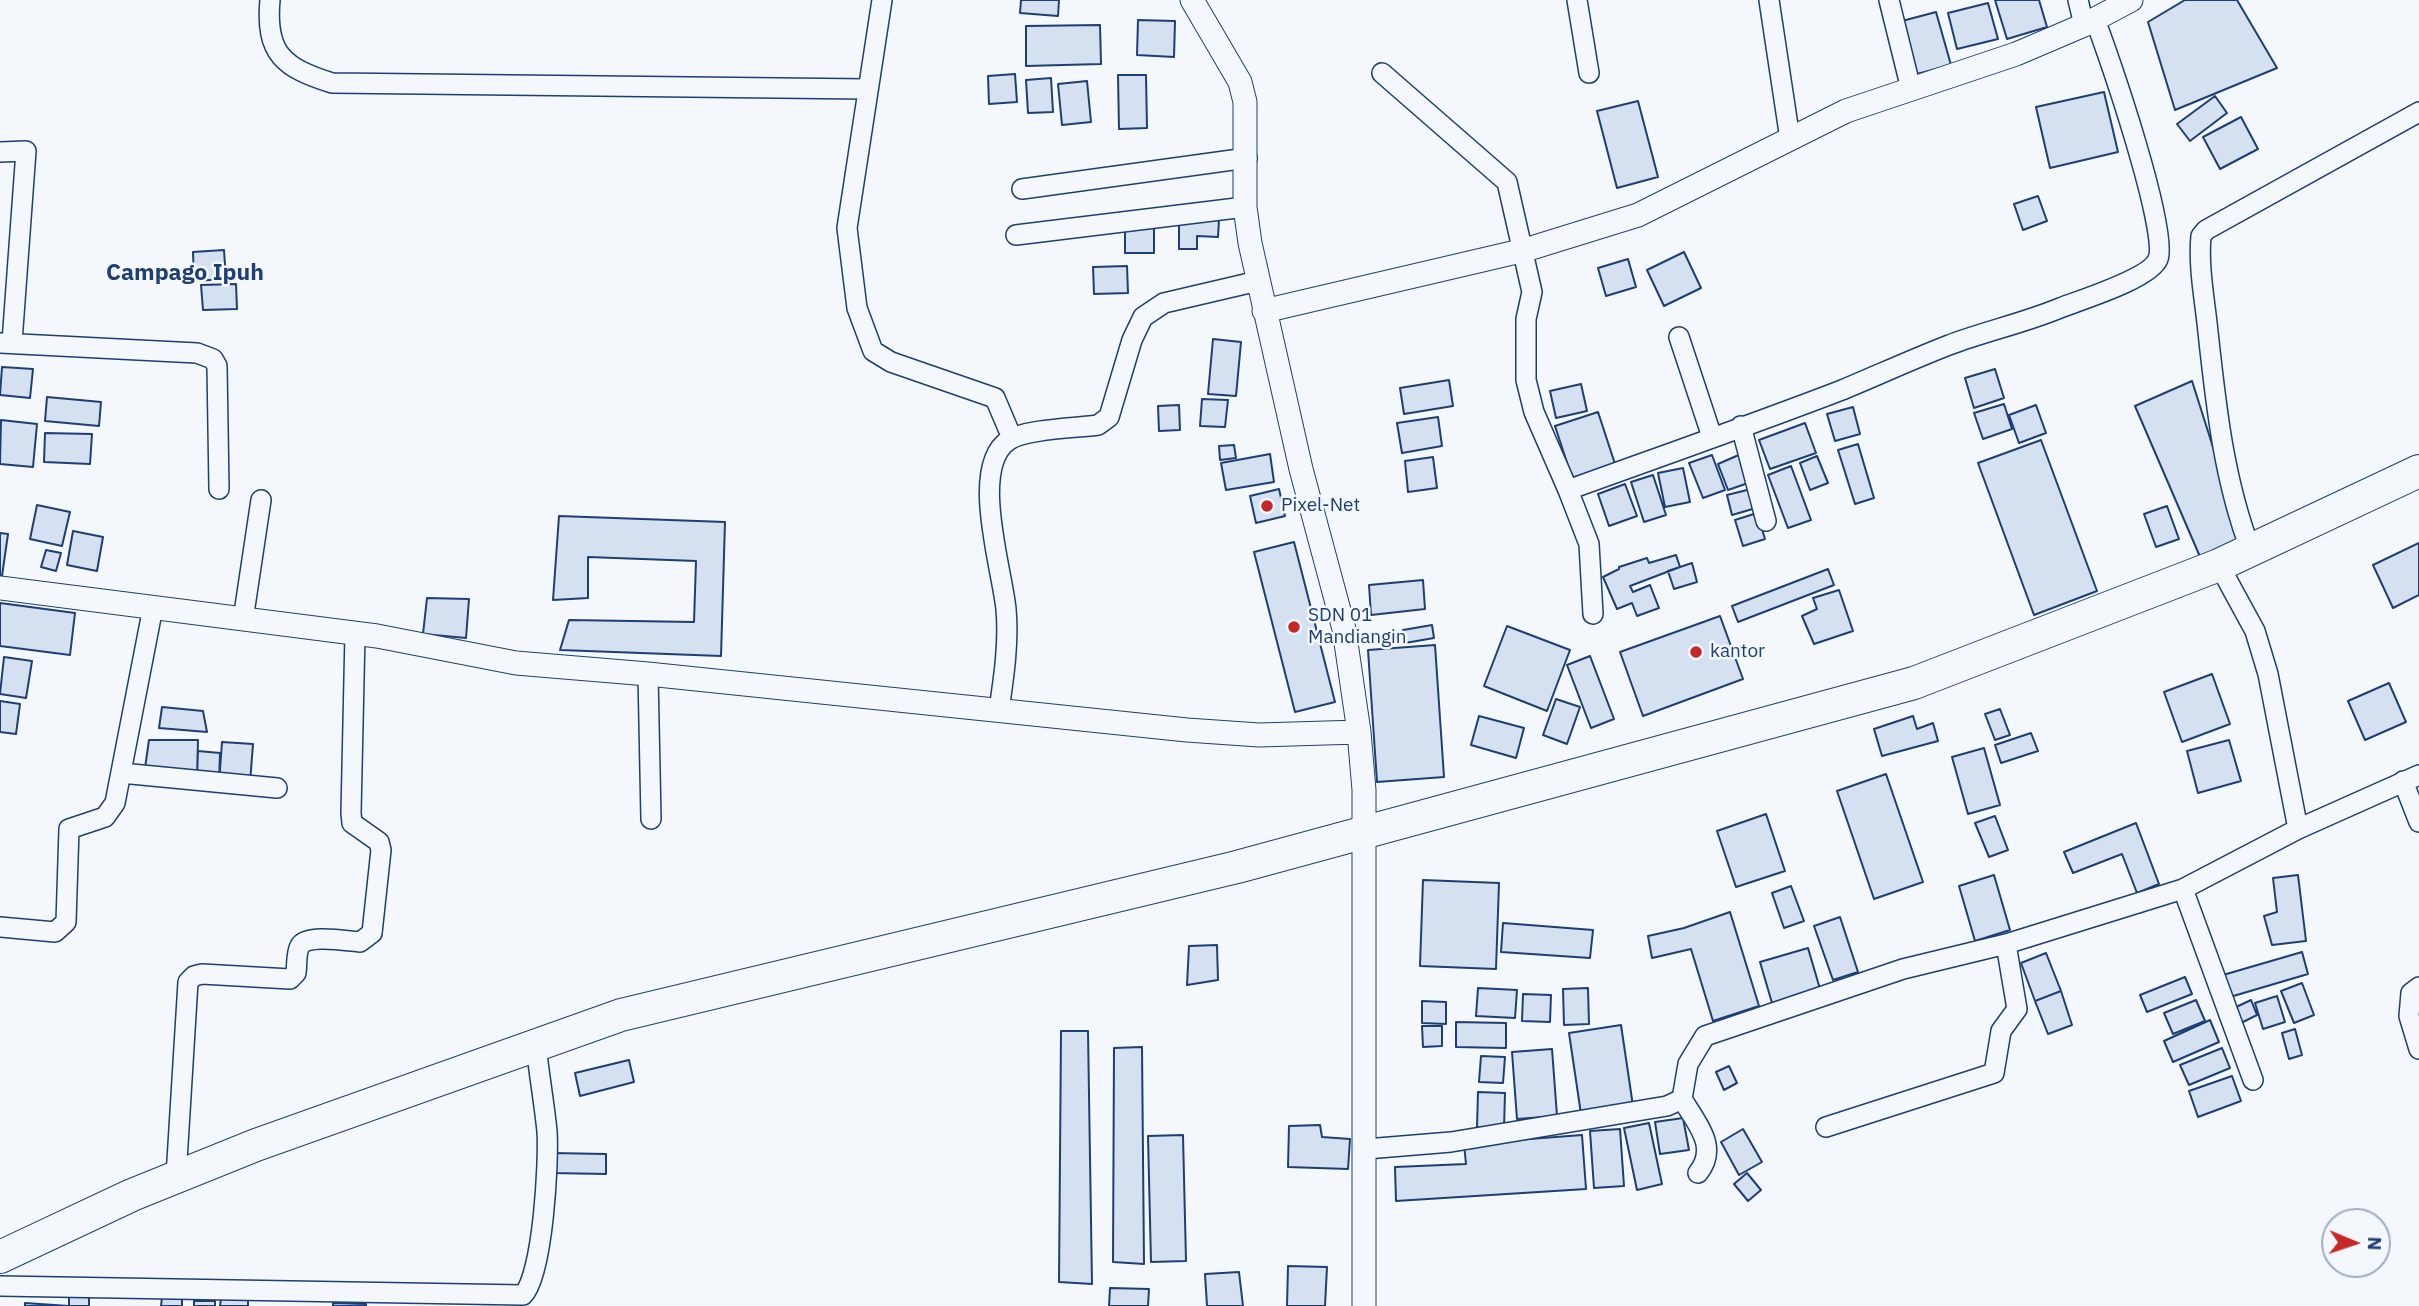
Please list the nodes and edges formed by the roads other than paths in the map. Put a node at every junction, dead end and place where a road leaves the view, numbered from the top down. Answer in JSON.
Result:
{"nodes":[{"id":1,"x":270,"y":0,"type":"edge"},
{"id":2,"x":882,"y":0,"type":"edge"},
{"id":3,"x":1192,"y":0,"type":"edge"},
{"id":4,"x":1577,"y":0,"type":"edge"},
{"id":5,"x":1769,"y":0,"type":"edge"},
{"id":6,"x":1889,"y":0,"type":"edge"},
{"id":7,"x":2078,"y":0,"type":"edge"},
{"id":8,"x":2131,"y":0,"type":"edge"},
{"id":9,"x":2090,"y":22,"type":"junction"},
{"id":10,"x":1382,"y":73,"type":"dead end"},
{"id":11,"x":1589,"y":73,"type":"dead end"},
{"id":12,"x":867,"y":89,"type":"junction"},
{"id":13,"x":1911,"y":89,"type":"junction"},
{"id":14,"x":2419,"y":112,"type":"edge"},
{"id":15,"x":1790,"y":139,"type":"junction"},
{"id":16,"x":0,"y":152,"type":"edge"},
{"id":17,"x":1247,"y":158,"type":"junction"},
{"id":18,"x":1022,"y":189,"type":"dead end"},
{"id":19,"x":1245,"y":207,"type":"junction"},
{"id":20,"x":1016,"y":235,"type":"dead end"},
{"id":21,"x":1525,"y":250,"type":"junction"},
{"id":22,"x":1258,"y":281,"type":"junction"},
{"id":23,"x":1264,"y":311,"type":"junction"},
{"id":24,"x":1679,"y":337,"type":"dead end"},
{"id":25,"x":6,"y":342,"type":"edge"},
{"id":26,"x":1741,"y":426,"type":"junction"},
{"id":27,"x":1712,"y":437,"type":"junction"},
{"id":28,"x":1012,"y":438,"type":"junction"},
{"id":29,"x":2419,"y":471,"type":"edge"},
{"id":30,"x":219,"y":489,"type":"dead end"},
{"id":31,"x":1568,"y":490,"type":"junction"},
{"id":32,"x":261,"y":500,"type":"dead end"},
{"id":33,"x":1766,"y":521,"type":"dead end"},
{"id":34,"x":2250,"y":551,"type":"junction"},
{"id":35,"x":2219,"y":565,"type":"junction"},
{"id":36,"x":0,"y":588,"type":"edge"},
{"id":37,"x":153,"y":607,"type":"junction"},
{"id":38,"x":1593,"y":614,"type":"dead end"},
{"id":39,"x":243,"y":620,"type":"junction"},
{"id":40,"x":355,"y":634,"type":"junction"},
{"id":41,"x":648,"y":674,"type":"junction"},
{"id":42,"x":999,"y":710,"type":"junction"},
{"id":43,"x":1359,"y":732,"type":"junction"},
{"id":44,"x":121,"y":773,"type":"junction"},
{"id":45,"x":2411,"y":778,"type":"edge"},
{"id":46,"x":277,"y":788,"type":"dead end"},
{"id":47,"x":651,"y":819,"type":"dead end"},
{"id":48,"x":2419,"y":822,"type":"edge"},
{"id":49,"x":2302,"y":828,"type":"junction"},
{"id":50,"x":1363,"y":834,"type":"junction"},
{"id":51,"x":2183,"y":889,"type":"junction"},
{"id":52,"x":0,"y":927,"type":"edge"},
{"id":53,"x":2006,"y":944,"type":"junction"},
{"id":54,"x":2419,"y":987,"type":"edge"},
{"id":55,"x":536,"y":1045,"type":"junction"},
{"id":56,"x":2419,"y":1049,"type":"edge"},
{"id":57,"x":2253,"y":1080,"type":"dead end"},
{"id":58,"x":1682,"y":1099,"type":"junction"},
{"id":59,"x":1826,"y":1127,"type":"dead end"},
{"id":60,"x":1366,"y":1149,"type":"junction"},
{"id":61,"x":1698,"y":1173,"type":"dead end"},
{"id":62,"x":176,"y":1177,"type":"junction"},
{"id":63,"x":0,"y":1257,"type":"edge"},
{"id":64,"x":0,"y":1286,"type":"edge"},
{"id":65,"x":385,"y":1299,"type":"edge"},
{"id":66,"x":1364,"y":1306,"type":"edge"}],
"edges":[{"from":1,"to":12,"type":"street"},
{"from":2,"to":12,"type":"street"},
{"from":3,"to":17,"type":"street"},
{"from":4,"to":11,"type":"street"},
{"from":5,"to":15,"type":"street"},
{"from":6,"to":13,"type":"street"},
{"from":7,"to":9,"type":"street"},
{"from":8,"to":9,"type":"street"},
{"from":9,"to":13,"type":"street"},
{"from":9,"to":26,"type":"street"},
{"from":10,"to":21,"type":"street"},
{"from":12,"to":28,"type":"street"},
{"from":13,"to":15,"type":"street"},
{"from":14,"to":34,"type":"street"},
{"from":15,"to":21,"type":"street"},
{"from":16,"to":25,"type":"street"},
{"from":17,"to":18,"type":"street"},
{"from":17,"to":19,"type":"street"},
{"from":19,"to":20,"type":"street"},
{"from":19,"to":22,"type":"street"},
{"from":21,"to":23,"type":"street"},
{"from":21,"to":31,"type":"street"},
{"from":22,"to":23,"type":"street"},
{"from":22,"to":28,"type":"street"},
{"from":23,"to":43,"type":"street"},
{"from":24,"to":27,"type":"street"},
{"from":25,"to":30,"type":"street"},
{"from":26,"to":27,"type":"street"},
{"from":26,"to":33,"type":"street"},
{"from":27,"to":31,"type":"street"},
{"from":28,"to":42,"type":"street"},
{"from":29,"to":34,"type":"highway"},
{"from":31,"to":38,"type":"street"},
{"from":32,"to":39,"type":"street"},
{"from":34,"to":35,"type":"highway"},
{"from":35,"to":49,"type":"street"},
{"from":35,"to":50,"type":"highway"},
{"from":36,"to":37,"type":"street"},
{"from":37,"to":39,"type":"street"},
{"from":37,"to":44,"type":"street"},
{"from":39,"to":40,"type":"street"},
{"from":40,"to":41,"type":"street"},
{"from":40,"to":62,"type":"street"},
{"from":41,"to":42,"type":"street"},
{"from":41,"to":47,"type":"street"},
{"from":42,"to":43,"type":"street"},
{"from":43,"to":50,"type":"street"},
{"from":44,"to":46,"type":"street"},
{"from":44,"to":52,"type":"street"},
{"from":45,"to":48,"type":"street"},
{"from":45,"to":49,"type":"street"},
{"from":49,"to":51,"type":"street"},
{"from":50,"to":55,"type":"highway"},
{"from":50,"to":60,"type":"street"},
{"from":51,"to":53,"type":"street"},
{"from":51,"to":57,"type":"street"},
{"from":53,"to":58,"type":"street"},
{"from":53,"to":59,"type":"street"},
{"from":54,"to":56,"type":"street"},
{"from":55,"to":62,"type":"highway"},
{"from":55,"to":65,"type":"street"},
{"from":58,"to":60,"type":"street"},
{"from":58,"to":61,"type":"street"},
{"from":60,"to":66,"type":"street"},
{"from":62,"to":63,"type":"highway"},
{"from":64,"to":65,"type":"street"}]}
